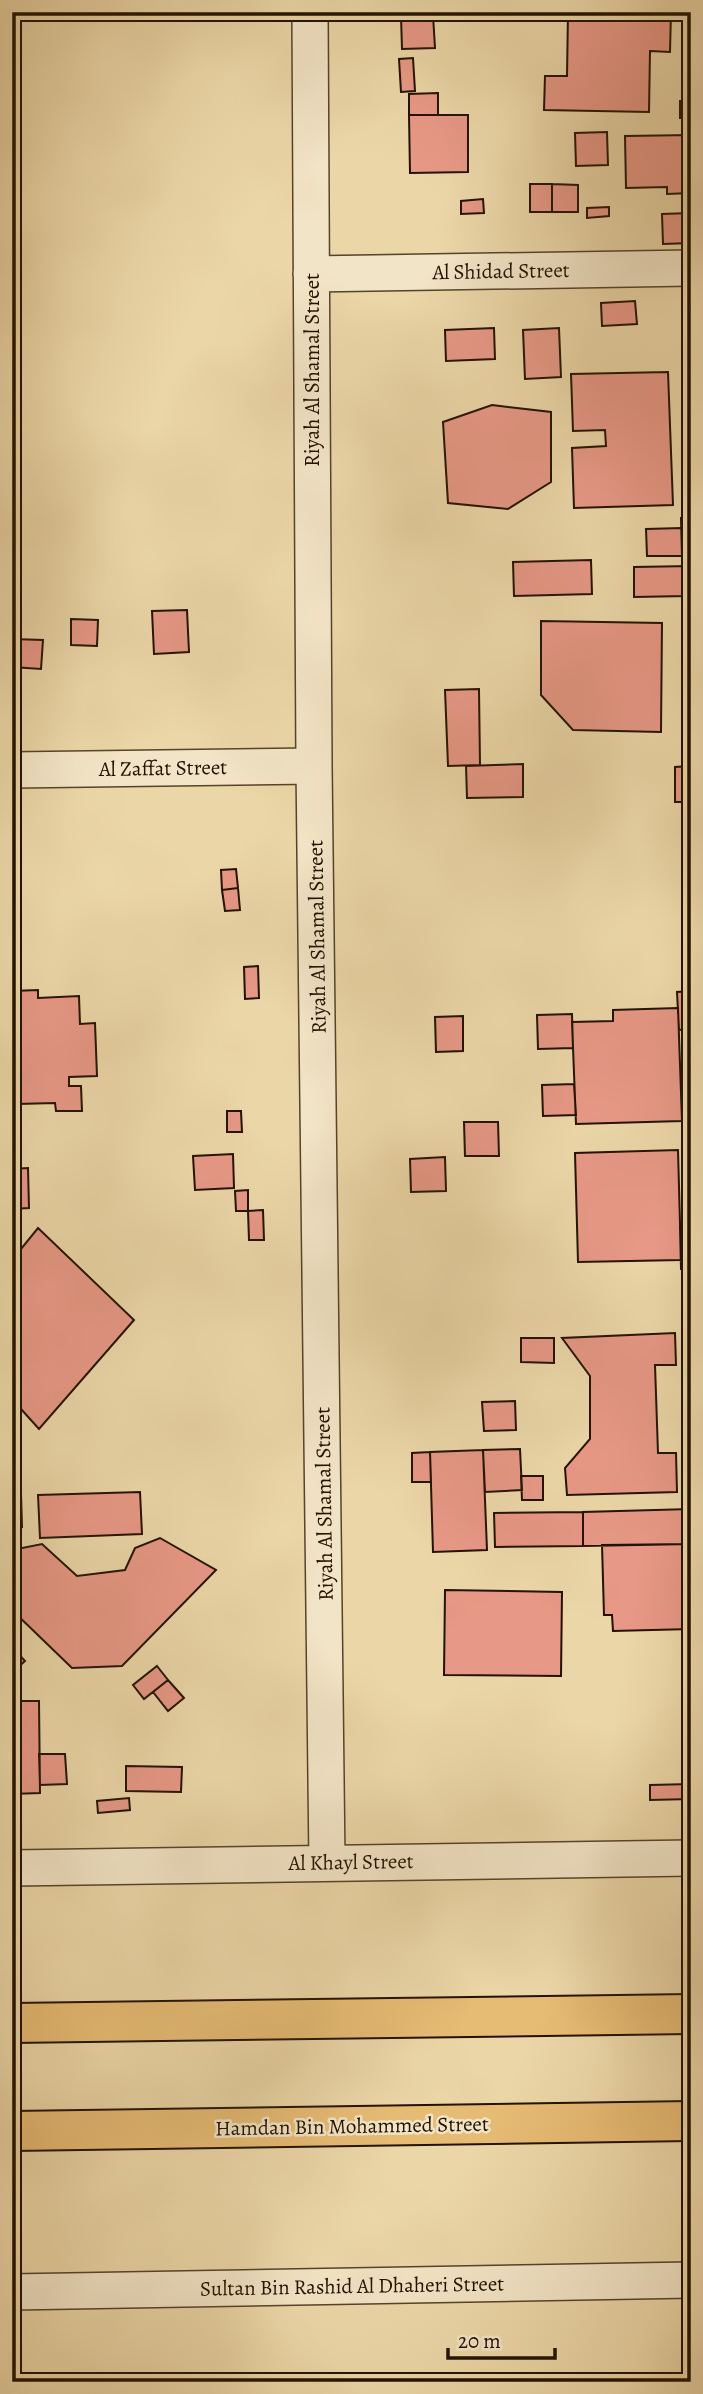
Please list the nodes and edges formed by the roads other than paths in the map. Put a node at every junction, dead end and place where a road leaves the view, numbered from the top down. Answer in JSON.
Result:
{"nodes":[{"id":1,"x":310,"y":12,"type":"edge"},
{"id":2,"x":691,"y":268,"type":"edge"},
{"id":3,"x":311,"y":274,"type":"junction"},
{"id":4,"x":314,"y":766,"type":"junction"},
{"id":5,"x":12,"y":770,"type":"edge"},
{"id":6,"x":691,"y":1857,"type":"edge"},
{"id":7,"x":327,"y":1863,"type":"junction"},
{"id":8,"x":12,"y":1868,"type":"edge"},
{"id":9,"x":691,"y":2014,"type":"edge"},
{"id":10,"x":12,"y":2023,"type":"edge"},
{"id":11,"x":691,"y":2121,"type":"edge"},
{"id":12,"x":12,"y":2131,"type":"edge"},
{"id":13,"x":691,"y":2280,"type":"edge"},
{"id":14,"x":12,"y":2292,"type":"edge"}],
"edges":[{"from":1,"to":3,"type":"street","name":"Riyah Al Shamal Street"},
{"from":2,"to":3,"type":"street","name":"Al Shidad Street"},
{"from":3,"to":4,"type":"street","name":"Riyah Al Shamal Street"},
{"from":4,"to":5,"type":"street","name":"Al Zaffat Street"},
{"from":4,"to":7,"type":"street","name":"Riyah Al Shamal Street"},
{"from":6,"to":7,"type":"street","name":"Al Khayl Street"},
{"from":7,"to":8,"type":"street","name":"Al Khayl Street"},
{"from":9,"to":10,"type":"main road"},
{"from":11,"to":12,"type":"main road","name":"Hamdan Bin Mohammed Street"},
{"from":13,"to":14,"type":"street","name":"Sultan Bin Rashid Al Dhaheri Street"}]}
